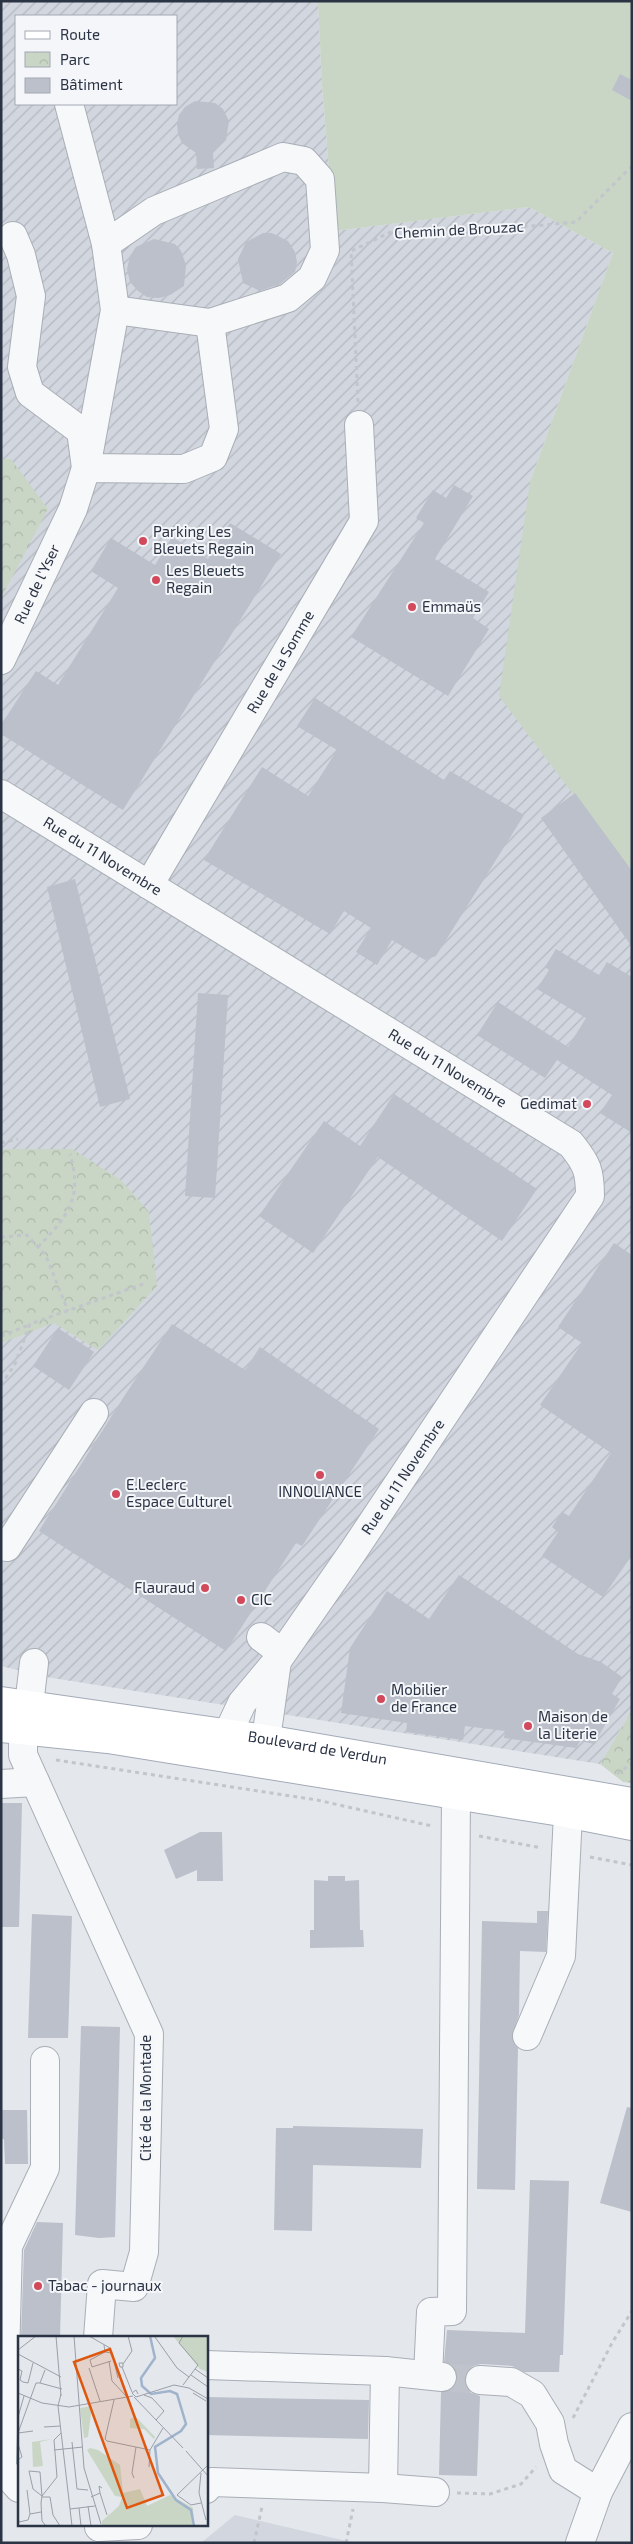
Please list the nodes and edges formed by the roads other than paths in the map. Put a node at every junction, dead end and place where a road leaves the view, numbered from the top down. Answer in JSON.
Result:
{"nodes":[{"id":1,"x":69,"y":105,"type":"edge"},
{"id":2,"x":13,"y":236,"type":"dead end"},
{"id":3,"x":106,"y":244,"type":"junction"},
{"id":4,"x":115,"y":310,"type":"junction"},
{"id":5,"x":210,"y":322,"type":"junction"},
{"id":6,"x":359,"y":425,"type":"road end"},
{"id":7,"x":86,"y":468,"type":"junction"},
{"id":8,"x":1,"y":660,"type":"edge"},
{"id":9,"x":1,"y":794,"type":"edge"},
{"id":10,"x":149,"y":885,"type":"junction"},
{"id":11,"x":94,"y":1413,"type":"dead end"},
{"id":12,"x":7,"y":1547,"type":"dead end"},
{"id":13,"x":273,"y":1650,"type":"junction"},
{"id":14,"x":34,"y":1663,"type":"dead end"},
{"id":15,"x":1,"y":1701,"type":"edge"},
{"id":16,"x":19,"y":1729,"type":"edge"},
{"id":17,"x":228,"y":1733,"type":"junction"},
{"id":18,"x":266,"y":1739,"type":"junction"},
{"id":19,"x":242,"y":1761,"type":"junction"},
{"id":20,"x":35,"y":1782,"type":"junction"},
{"id":21,"x":1,"y":1784,"type":"edge"},
{"id":22,"x":456,"y":1795,"type":"junction"},
{"id":23,"x":632,"y":1802,"type":"edge"},
{"id":24,"x":568,"y":1814,"type":"junction"},
{"id":25,"x":632,"y":1826,"type":"edge"},
{"id":26,"x":527,"y":2036,"type":"dead end"},
{"id":27,"x":45,"y":2061,"type":"dead end"},
{"id":28,"x":98,"y":2336,"type":"edge"},
{"id":29,"x":8,"y":2361,"type":"edge"},
{"id":30,"x":208,"y":2365,"type":"edge"},
{"id":31,"x":385,"y":2371,"type":"junction"},
{"id":32,"x":480,"y":2380,"type":"tunnel mouth"},
{"id":33,"x":632,"y":2427,"type":"edge"},
{"id":34,"x":7,"y":2475,"type":"edge"},
{"id":35,"x":208,"y":2487,"type":"edge"},
{"id":36,"x":371,"y":2488,"type":"junction"},
{"id":37,"x":435,"y":2492,"type":"dead end"},
{"id":38,"x":598,"y":2492,"type":"junction"},
{"id":39,"x":132,"y":2526,"type":"edge"},
{"id":40,"x":96,"y":2532,"type":"edge"},
{"id":41,"x":580,"y":2543,"type":"edge"}],
"edges":[{"from":1,"to":3,"type":"street","name":"Rue de l'Yser"},
{"from":2,"to":7,"type":"street"},
{"from":3,"to":4,"type":"street","name":"Rue de l'Yser"},
{"from":3,"to":5,"type":"street"},
{"from":4,"to":5,"type":"street"},
{"from":4,"to":7,"type":"street","name":"Rue de l'Yser"},
{"from":5,"to":7,"type":"street"},
{"from":6,"to":10,"type":"street","name":"Rue de la Somme"},
{"from":7,"to":8,"type":"street","name":"Rue de l'Yser"},
{"from":9,"to":10,"type":"street","name":"Rue du 11 Novembre"},
{"from":10,"to":13,"type":"street","name":"Rue du 11 Novembre"},
{"from":11,"to":12,"type":"street"},
{"from":13,"to":17,"type":"street","name":"Rue du 11 Novembre"},
{"from":13,"to":18,"type":"street","name":"Rue du 11 Novembre"},
{"from":14,"to":16,"type":"street"},
{"from":15,"to":16,"type":"main road","name":"Boulevard de Verdun"},
{"from":16,"to":17,"type":"main road","name":"Boulevard de Verdun"},
{"from":16,"to":19,"type":"main road","name":"Boulevard de Verdun"},
{"from":16,"to":20,"type":"street","name":"Cité de la Montade"},
{"from":17,"to":18,"type":"main road","name":"Boulevard de Verdun"},
{"from":18,"to":19,"type":"main road"},
{"from":18,"to":23,"type":"main road","name":"Boulevard de Verdun"},
{"from":19,"to":22,"type":"main road","name":"Boulevard de Verdun"},
{"from":20,"to":21,"type":"street"},
{"from":20,"to":28,"type":"street","name":"Cité de la Montade"},
{"from":22,"to":24,"type":"main road","name":"Boulevard de Verdun"},
{"from":22,"to":31,"type":"street"},
{"from":24,"to":25,"type":"main road","name":"Boulevard de Verdun"},
{"from":24,"to":26,"type":"street"},
{"from":27,"to":29,"type":"street"},
{"from":29,"to":34,"type":"street"},
{"from":30,"to":31,"type":"street"},
{"from":31,"to":36,"type":"street"},
{"from":32,"to":38,"type":"street"},
{"from":33,"to":38,"type":"street"},
{"from":35,"to":36,"type":"street"},
{"from":36,"to":37,"type":"street"},
{"from":38,"to":41,"type":"street"},
{"from":39,"to":40,"type":"street"}]}
